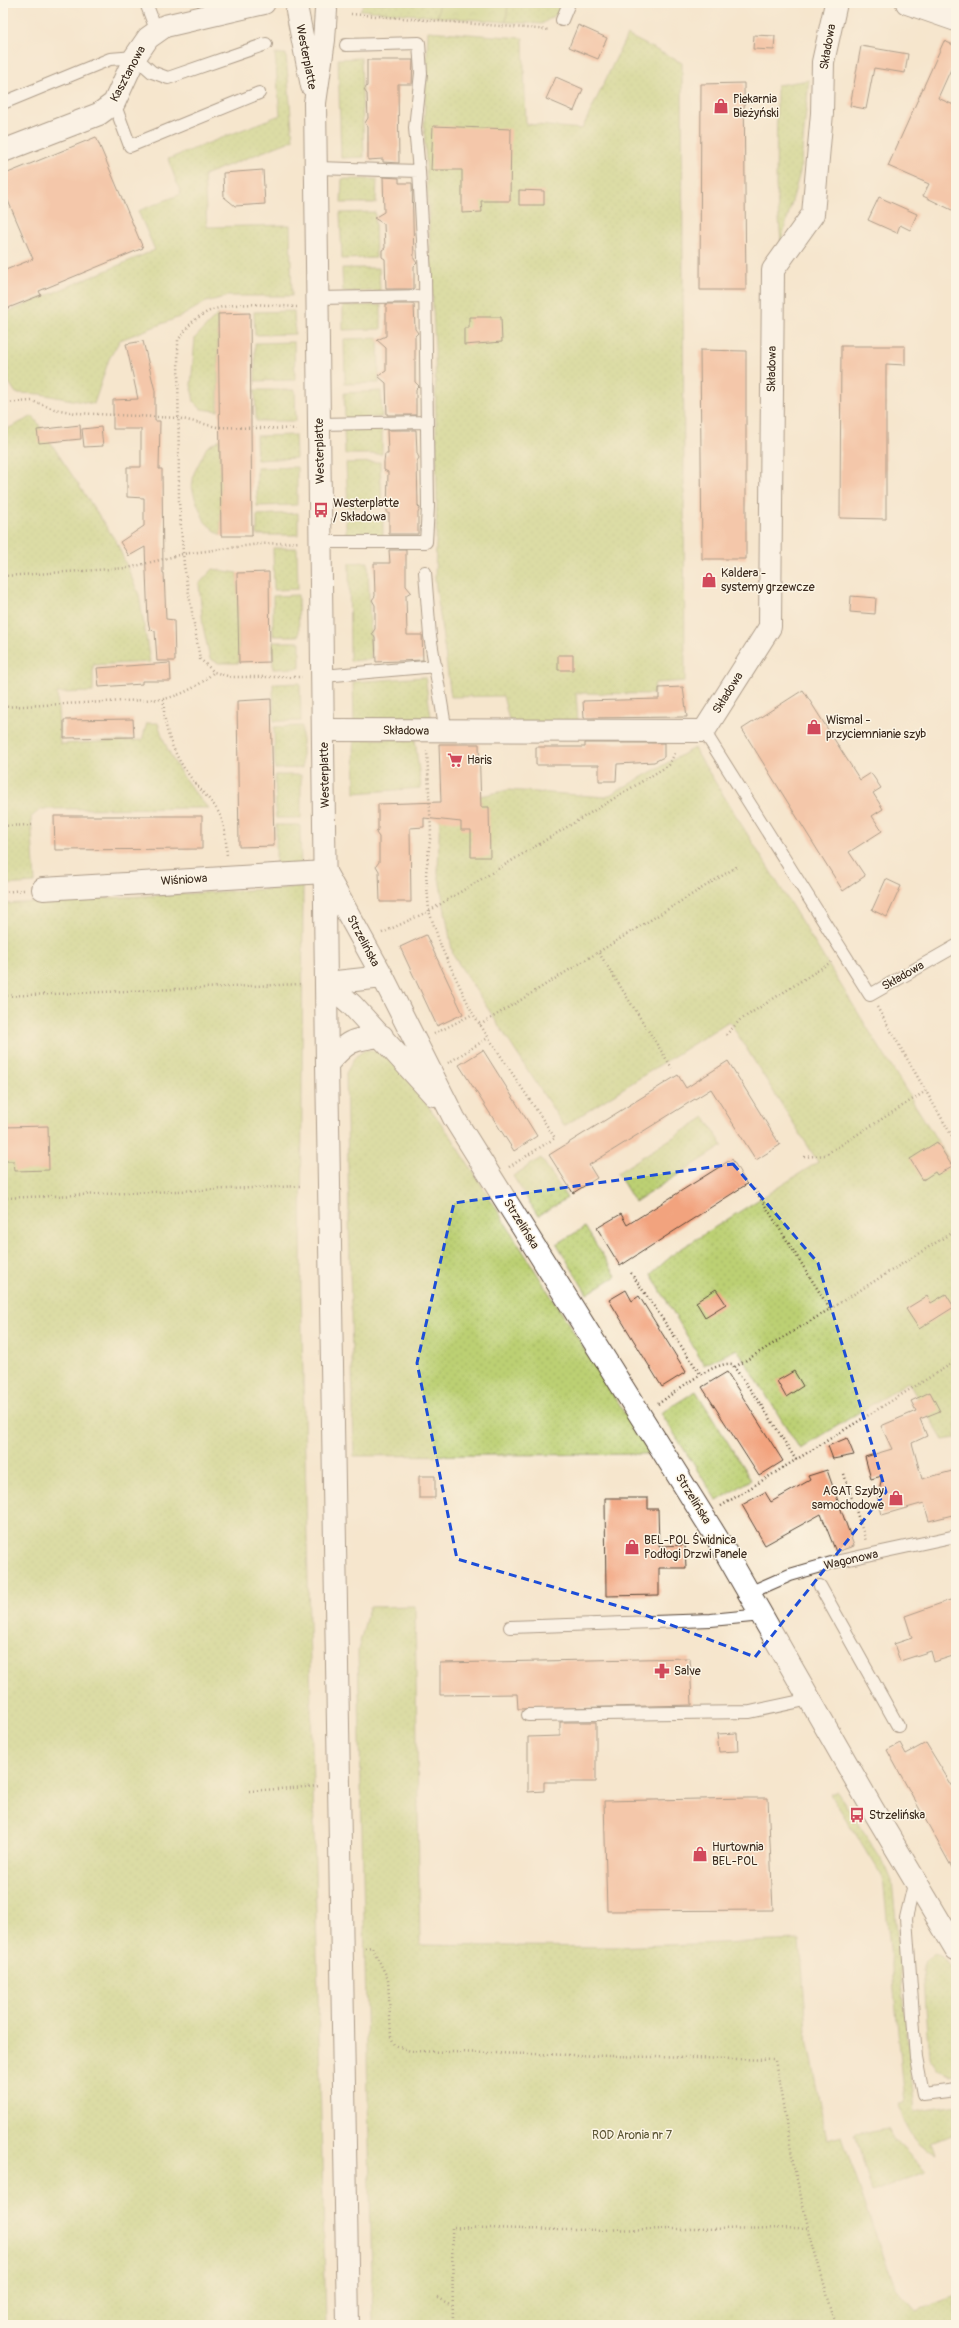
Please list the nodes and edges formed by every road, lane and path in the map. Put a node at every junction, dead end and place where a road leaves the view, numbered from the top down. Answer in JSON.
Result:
{"nodes":[{"id":1,"x":146,"y":3,"type":"edge"},
{"id":2,"x":216,"y":3,"type":"edge"},
{"id":3,"x":264,"y":3,"type":"edge"},
{"id":4,"x":569,"y":3,"type":"edge"},
{"id":5,"x":836,"y":3,"type":"edge"},
{"id":6,"x":907,"y":3,"type":"edge"},
{"id":7,"x":291,"y":7,"type":"edge"},
{"id":8,"x":338,"y":9,"type":"edge"},
{"id":9,"x":956,"y":20,"type":"edge"},
{"id":10,"x":184,"y":21,"type":"junction"},
{"id":11,"x":560,"y":26,"type":"joint"},
{"id":12,"x":157,"y":32,"type":"junction"},
{"id":13,"x":266,"y":44,"type":"dead end"},
{"id":14,"x":346,"y":45,"type":"dead end"},
{"id":15,"x":134,"y":57,"type":"junction"},
{"id":16,"x":259,"y":93,"type":"dead end"},
{"id":17,"x":3,"y":103,"type":"edge"},
{"id":18,"x":114,"y":103,"type":"junction"},
{"id":19,"x":315,"y":103,"type":"junction"},
{"id":20,"x":3,"y":151,"type":"edge"},
{"id":21,"x":316,"y":168,"type":"junction"},
{"id":22,"x":419,"y":171,"type":"junction"},
{"id":23,"x":425,"y":296,"type":"junction"},
{"id":24,"x":318,"y":303,"type":"junction"},
{"id":25,"x":3,"y":403,"type":"edge"},
{"id":26,"x":178,"y":418,"type":"junction"},
{"id":27,"x":427,"y":422,"type":"junction"},
{"id":28,"x":320,"y":427,"type":"junction"},
{"id":29,"x":322,"y":542,"type":"junction"},
{"id":30,"x":183,"y":554,"type":"junction"},
{"id":31,"x":425,"y":572,"type":"dead end"},
{"id":32,"x":3,"y":576,"type":"edge"},
{"id":33,"x":436,"y":666,"type":"junction"},
{"id":34,"x":214,"y":672,"type":"junction"},
{"id":35,"x":323,"y":676,"type":"junction"},
{"id":36,"x":164,"y":699,"type":"junction"},
{"id":37,"x":3,"y":707,"type":"edge"},
{"id":38,"x":324,"y":730,"type":"junction"},
{"id":39,"x":695,"y":731,"type":"junction"},
{"id":40,"x":436,"y":732,"type":"junction"},
{"id":41,"x":32,"y":825,"type":"dead end"},
{"id":42,"x":3,"y":826,"type":"edge"},
{"id":43,"x":738,"y":866,"type":"dead end"},
{"id":44,"x":326,"y":872,"type":"junction"},
{"id":45,"x":228,"y":878,"type":"junction"},
{"id":46,"x":43,"y":889,"type":"dead end"},
{"id":47,"x":430,"y":911,"type":"junction"},
{"id":48,"x":376,"y":936,"type":"dead end"},
{"id":49,"x":956,"y":946,"type":"edge"},
{"id":50,"x":599,"y":953,"type":"junction"},
{"id":51,"x":843,"y":954,"type":"junction"},
{"id":52,"x":383,"y":977,"type":"junction"},
{"id":53,"x":327,"y":983,"type":"junction"},
{"id":54,"x":302,"y":984,"type":"dead end"},
{"id":55,"x":870,"y":995,"type":"junction"},
{"id":56,"x":3,"y":996,"type":"edge"},
{"id":57,"x":473,"y":1014,"type":"junction"},
{"id":58,"x":480,"y":1025,"type":"junction"},
{"id":59,"x":726,"y":1035,"type":"dead end"},
{"id":60,"x":382,"y":1036,"type":"junction"},
{"id":61,"x":488,"y":1038,"type":"junction"},
{"id":62,"x":416,"y":1043,"type":"junction"},
{"id":63,"x":327,"y":1064,"type":"junction"},
{"id":64,"x":672,"y":1068,"type":"dead end"},
{"id":65,"x":432,"y":1073,"type":"junction"},
{"id":66,"x":926,"y":1091,"type":"junction"},
{"id":67,"x":454,"y":1118,"type":"junction"},
{"id":68,"x":956,"y":1143,"type":"edge"},
{"id":69,"x":804,"y":1157,"type":"dead end"},
{"id":70,"x":492,"y":1178,"type":"junction"},
{"id":71,"x":301,"y":1186,"type":"dead end"},
{"id":72,"x":754,"y":1188,"type":"dead end"},
{"id":73,"x":3,"y":1198,"type":"edge"},
{"id":74,"x":956,"y":1230,"type":"edge"},
{"id":75,"x":631,"y":1273,"type":"dead end"},
{"id":76,"x":830,"y":1309,"type":"junction"},
{"id":77,"x":956,"y":1361,"type":"edge"},
{"id":78,"x":735,"y":1367,"type":"junction"},
{"id":79,"x":701,"y":1375,"type":"junction"},
{"id":80,"x":641,"y":1416,"type":"junction"},
{"id":81,"x":796,"y":1460,"type":"junction"},
{"id":82,"x":844,"y":1474,"type":"dead end"},
{"id":83,"x":704,"y":1516,"type":"junction"},
{"id":84,"x":956,"y":1536,"type":"edge"},
{"id":85,"x":871,"y":1555,"type":"junction"},
{"id":86,"x":820,"y":1586,"type":"dead end"},
{"id":87,"x":749,"y":1593,"type":"junction"},
{"id":88,"x":762,"y":1615,"type":"junction"},
{"id":89,"x":510,"y":1627,"type":"dead end"},
{"id":90,"x":810,"y":1699,"type":"junction"},
{"id":91,"x":528,"y":1715,"type":"dead end"},
{"id":92,"x":898,"y":1726,"type":"dead end"},
{"id":93,"x":340,"y":1785,"type":"junction"},
{"id":94,"x":249,"y":1791,"type":"dead end"},
{"id":95,"x":915,"y":1880,"type":"junction"},
{"id":96,"x":950,"y":1926,"type":"edge"},
{"id":97,"x":365,"y":1948,"type":"dead end"},
{"id":98,"x":956,"y":1949,"type":"edge"},
{"id":99,"x":956,"y":2090,"type":"edge"},
{"id":100,"x":808,"y":2228,"type":"junction"},
{"id":101,"x":437,"y":2298,"type":"dead end"},
{"id":102,"x":452,"y":2305,"type":"junction"},
{"id":103,"x":348,"y":2325,"type":"edge"},
{"id":104,"x":453,"y":2325,"type":"edge"},
{"id":105,"x":836,"y":2325,"type":"edge"}],
"edges":[{"from":1,"to":12,"type":"lane"},
{"from":2,"to":10,"type":"street","name":"Kasztanowa"},
{"from":3,"to":10,"type":"street","name":"Kasztanowa"},
{"from":4,"to":11,"type":"lane"},
{"from":5,"to":39,"type":"street","name":"Składowa"},
{"from":6,"to":9,"type":"street"},
{"from":7,"to":8,"type":"street"},
{"from":7,"to":19,"type":"street","name":"Westerplatte"},
{"from":8,"to":11,"type":"path"},
{"from":8,"to":19,"type":"street","name":"Westerplatte"},
{"from":10,"to":12,"type":"street","name":"Kasztanowa"},
{"from":12,"to":15,"type":"street","name":"Kasztanowa"},
{"from":13,"to":15,"type":"lane"},
{"from":14,"to":22,"type":"lane"},
{"from":15,"to":17,"type":"lane"},
{"from":15,"to":18,"type":"street","name":"Kasztanowa"},
{"from":16,"to":18,"type":"lane"},
{"from":18,"to":20,"type":"street","name":"Kasztanowa"},
{"from":19,"to":21,"type":"street","name":"Westerplatte"},
{"from":21,"to":22,"type":"lane"},
{"from":21,"to":24,"type":"street","name":"Westerplatte"},
{"from":22,"to":23,"type":"lane"},
{"from":23,"to":24,"type":"lane"},
{"from":23,"to":27,"type":"lane"},
{"from":24,"to":26,"type":"path"},
{"from":24,"to":28,"type":"street","name":"Westerplatte"},
{"from":25,"to":26,"type":"path"},
{"from":26,"to":28,"type":"path"},
{"from":26,"to":30,"type":"path"},
{"from":27,"to":28,"type":"lane"},
{"from":27,"to":29,"type":"lane"},
{"from":28,"to":29,"type":"street","name":"Westerplatte"},
{"from":29,"to":30,"type":"path"},
{"from":29,"to":35,"type":"street","name":"Westerplatte"},
{"from":30,"to":32,"type":"path"},
{"from":30,"to":34,"type":"path"},
{"from":31,"to":33,"type":"lane"},
{"from":33,"to":35,"type":"lane"},
{"from":33,"to":40,"type":"lane"},
{"from":34,"to":35,"type":"path"},
{"from":34,"to":36,"type":"path"},
{"from":35,"to":38,"type":"street","name":"Westerplatte"},
{"from":36,"to":37,"type":"path"},
{"from":36,"to":45,"type":"path"},
{"from":38,"to":40,"type":"street","name":"Składowa"},
{"from":38,"to":44,"type":"street","name":"Westerplatte"},
{"from":39,"to":40,"type":"street","name":"Składowa"},
{"from":39,"to":47,"type":"path"},
{"from":39,"to":51,"type":"lane","name":"Składowa"},
{"from":40,"to":47,"type":"path"},
{"from":41,"to":42,"type":"path"},
{"from":43,"to":50,"type":"path"},
{"from":44,"to":45,"type":"street","name":"Wiśniowa"},
{"from":44,"to":52,"type":"street","name":"Strzelińska"},
{"from":44,"to":53,"type":"street","name":"Westerplatte"},
{"from":45,"to":46,"type":"street","name":"Wiśniowa"},
{"from":47,"to":48,"type":"path"},
{"from":47,"to":57,"type":"path"},
{"from":49,"to":55,"type":"lane","name":"Składowa"},
{"from":50,"to":58,"type":"path"},
{"from":50,"to":64,"type":"path"},
{"from":51,"to":55,"type":"lane","name":"Składowa"},
{"from":51,"to":59,"type":"path"},
{"from":52,"to":53,"type":"street"},
{"from":52,"to":62,"type":"street","name":"Strzelińska"},
{"from":53,"to":60,"type":"street","name":"Strzelińska"},
{"from":53,"to":63,"type":"street","name":"Westerplatte"},
{"from":54,"to":56,"type":"path"},
{"from":55,"to":66,"type":"path"},
{"from":57,"to":58,"type":"path"},
{"from":57,"to":62,"type":"path"},
{"from":58,"to":61,"type":"path"},
{"from":60,"to":63,"type":"street"},
{"from":60,"to":67,"type":"street","name":"Strzelińska"},
{"from":61,"to":65,"type":"path"},
{"from":61,"to":70,"type":"path"},
{"from":62,"to":65,"type":"street","name":"Strzelińska"},
{"from":63,"to":93,"type":"street","name":"Westerplatte"},
{"from":65,"to":67,"type":"street","name":"Strzelińska"},
{"from":66,"to":68,"type":"path"},
{"from":66,"to":69,"type":"path"},
{"from":67,"to":70,"type":"street","name":"Strzelińska"},
{"from":70,"to":80,"type":"street","name":"Strzelińska"},
{"from":71,"to":73,"type":"path"},
{"from":72,"to":76,"type":"path"},
{"from":74,"to":76,"type":"path"},
{"from":75,"to":79,"type":"path"},
{"from":76,"to":78,"type":"path"},
{"from":77,"to":81,"type":"path"},
{"from":78,"to":79,"type":"path"},
{"from":78,"to":81,"type":"path"},
{"from":79,"to":80,"type":"path"},
{"from":80,"to":83,"type":"street","name":"Strzelińska"},
{"from":81,"to":83,"type":"path"},
{"from":82,"to":85,"type":"path"},
{"from":83,"to":87,"type":"street","name":"Strzelińska"},
{"from":84,"to":85,"type":"lane","name":"Wagonowa"},
{"from":85,"to":87,"type":"lane","name":"Wagonowa"},
{"from":86,"to":92,"type":"lane"},
{"from":87,"to":88,"type":"street","name":"Strzelińska"},
{"from":88,"to":89,"type":"lane"},
{"from":88,"to":90,"type":"street","name":"Strzelińska"},
{"from":90,"to":91,"type":"lane"},
{"from":90,"to":95,"type":"street","name":"Strzelińska"},
{"from":93,"to":94,"type":"path"},
{"from":93,"to":103,"type":"street","name":"Westerplatte"},
{"from":95,"to":96,"type":"street","name":"Strzelińska"},
{"from":95,"to":99,"type":"lane"},
{"from":96,"to":98,"type":"street","name":"Strzelińska"},
{"from":97,"to":100,"type":"path"},
{"from":100,"to":102,"type":"path"},
{"from":100,"to":105,"type":"path"},
{"from":101,"to":102,"type":"path"},
{"from":102,"to":104,"type":"path"}]}
